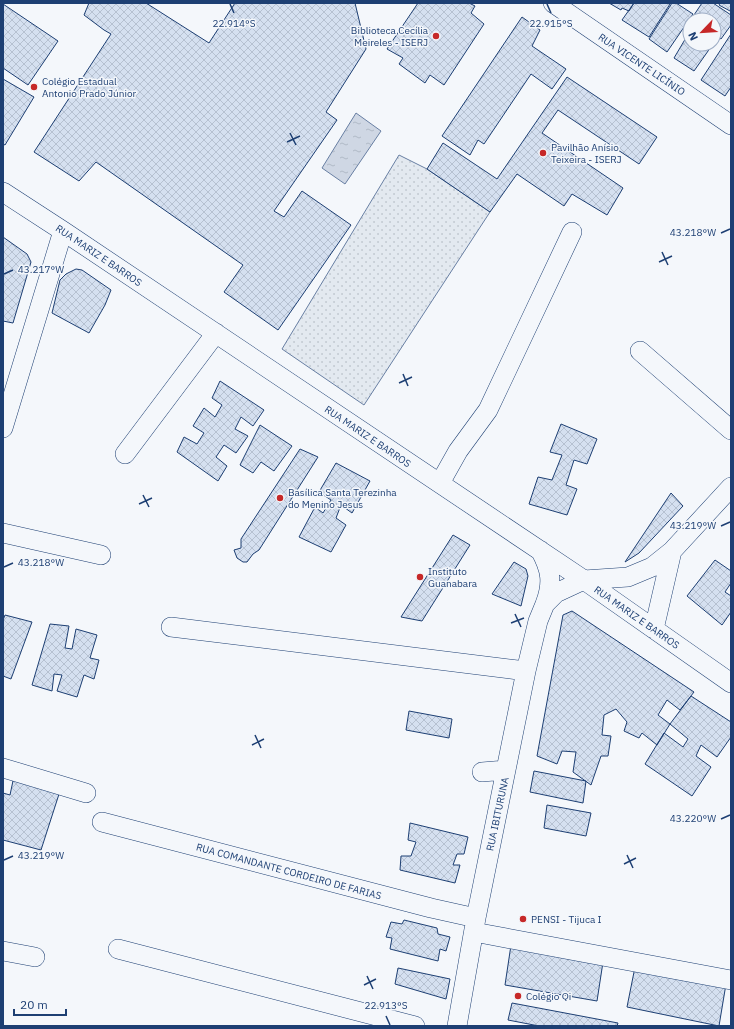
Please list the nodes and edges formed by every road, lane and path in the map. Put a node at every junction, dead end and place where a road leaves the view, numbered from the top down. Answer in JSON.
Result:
{"nodes":[{"id":1,"x":553,"y":3,"type":"edge"},
{"id":2,"x":731,"y":125,"type":"edge"},
{"id":3,"x":3,"y":192,"type":"edge"},
{"id":4,"x":63,"y":231,"type":"junction"},
{"id":5,"x":572,"y":232,"type":"dead end"},
{"id":6,"x":216,"y":334,"type":"junction"},
{"id":7,"x":640,"y":351,"type":"dead end"},
{"id":8,"x":3,"y":428,"type":"edge"},
{"id":9,"x":731,"y":430,"type":"edge"},
{"id":10,"x":125,"y":454,"type":"dead end"},
{"id":11,"x":440,"y":483,"type":"junction"},
{"id":12,"x":731,"y":487,"type":"edge"},
{"id":13,"x":3,"y":533,"type":"edge"},
{"id":14,"x":540,"y":550,"type":"junction"},
{"id":15,"x":672,"y":551,"type":"junction"},
{"id":16,"x":101,"y":555,"type":"dead end"},
{"id":17,"x":584,"y":580,"type":"junction"},
{"id":18,"x":545,"y":604,"type":"junction"},
{"id":19,"x":171,"y":627,"type":"dead end"},
{"id":20,"x":654,"y":629,"type":"junction"},
{"id":21,"x":526,"y":672,"type":"junction"},
{"id":22,"x":731,"y":683,"type":"edge"},
{"id":23,"x":3,"y":768,"type":"edge"},
{"id":24,"x":506,"y":770,"type":"junction"},
{"id":25,"x":482,"y":772,"type":"dead end"},
{"id":26,"x":86,"y":793,"type":"dead end"},
{"id":27,"x":102,"y":822,"type":"dead end"},
{"id":28,"x":475,"y":925,"type":"junction"},
{"id":29,"x":118,"y":949,"type":"dead end"},
{"id":30,"x":3,"y":951,"type":"edge"},
{"id":31,"x":35,"y":957,"type":"dead end"},
{"id":32,"x":731,"y":980,"type":"edge"},
{"id":33,"x":416,"y":1026,"type":"edge"},
{"id":34,"x":457,"y":1026,"type":"edge"}],
"edges":[{"from":1,"to":2,"type":"street","name":"RUA VICENTE LICÍNIO"},
{"from":3,"to":4,"type":"street","name":"RUA MARIZ E BARROS"},
{"from":4,"to":6,"type":"street","name":"RUA MARIZ E BARROS"},
{"from":4,"to":8,"type":"street"},
{"from":5,"to":11,"type":"street"},
{"from":6,"to":10,"type":"street"},
{"from":6,"to":11,"type":"street","name":"RUA MARIZ E BARROS"},
{"from":7,"to":9,"type":"street"},
{"from":11,"to":14,"type":"street","name":"RUA MARIZ E BARROS"},
{"from":12,"to":15,"type":"street"},
{"from":13,"to":16,"type":"street"},
{"from":14,"to":17,"type":"street","name":"RUA MARIZ E BARROS"},
{"from":14,"to":18,"type":"street","name":"RUA IBITURUNA"},
{"from":15,"to":17,"type":"street"},
{"from":15,"to":20,"type":"street"},
{"from":17,"to":18,"type":"street","name":"RUA IBITURUNA"},
{"from":17,"to":20,"type":"street","name":"RUA MARIZ E BARROS"},
{"from":18,"to":21,"type":"street","name":"RUA IBITURUNA"},
{"from":19,"to":21,"type":"street"},
{"from":20,"to":22,"type":"street","name":"RUA MARIZ E BARROS"},
{"from":21,"to":24,"type":"street","name":"RUA IBITURUNA"},
{"from":23,"to":26,"type":"street"},
{"from":24,"to":25,"type":"street"},
{"from":24,"to":28,"type":"street","name":"RUA IBITURUNA"},
{"from":27,"to":28,"type":"street","name":"RUA COMANDANTE CORDEIRO DE FARIAS"},
{"from":28,"to":32,"type":"street","name":"RUA COMANDANTE CORDEIRO DE FARIAS"},
{"from":28,"to":34,"type":"street","name":"RUA IBITURUNA"},
{"from":29,"to":33,"type":"street"},
{"from":30,"to":31,"type":"street"}]}
